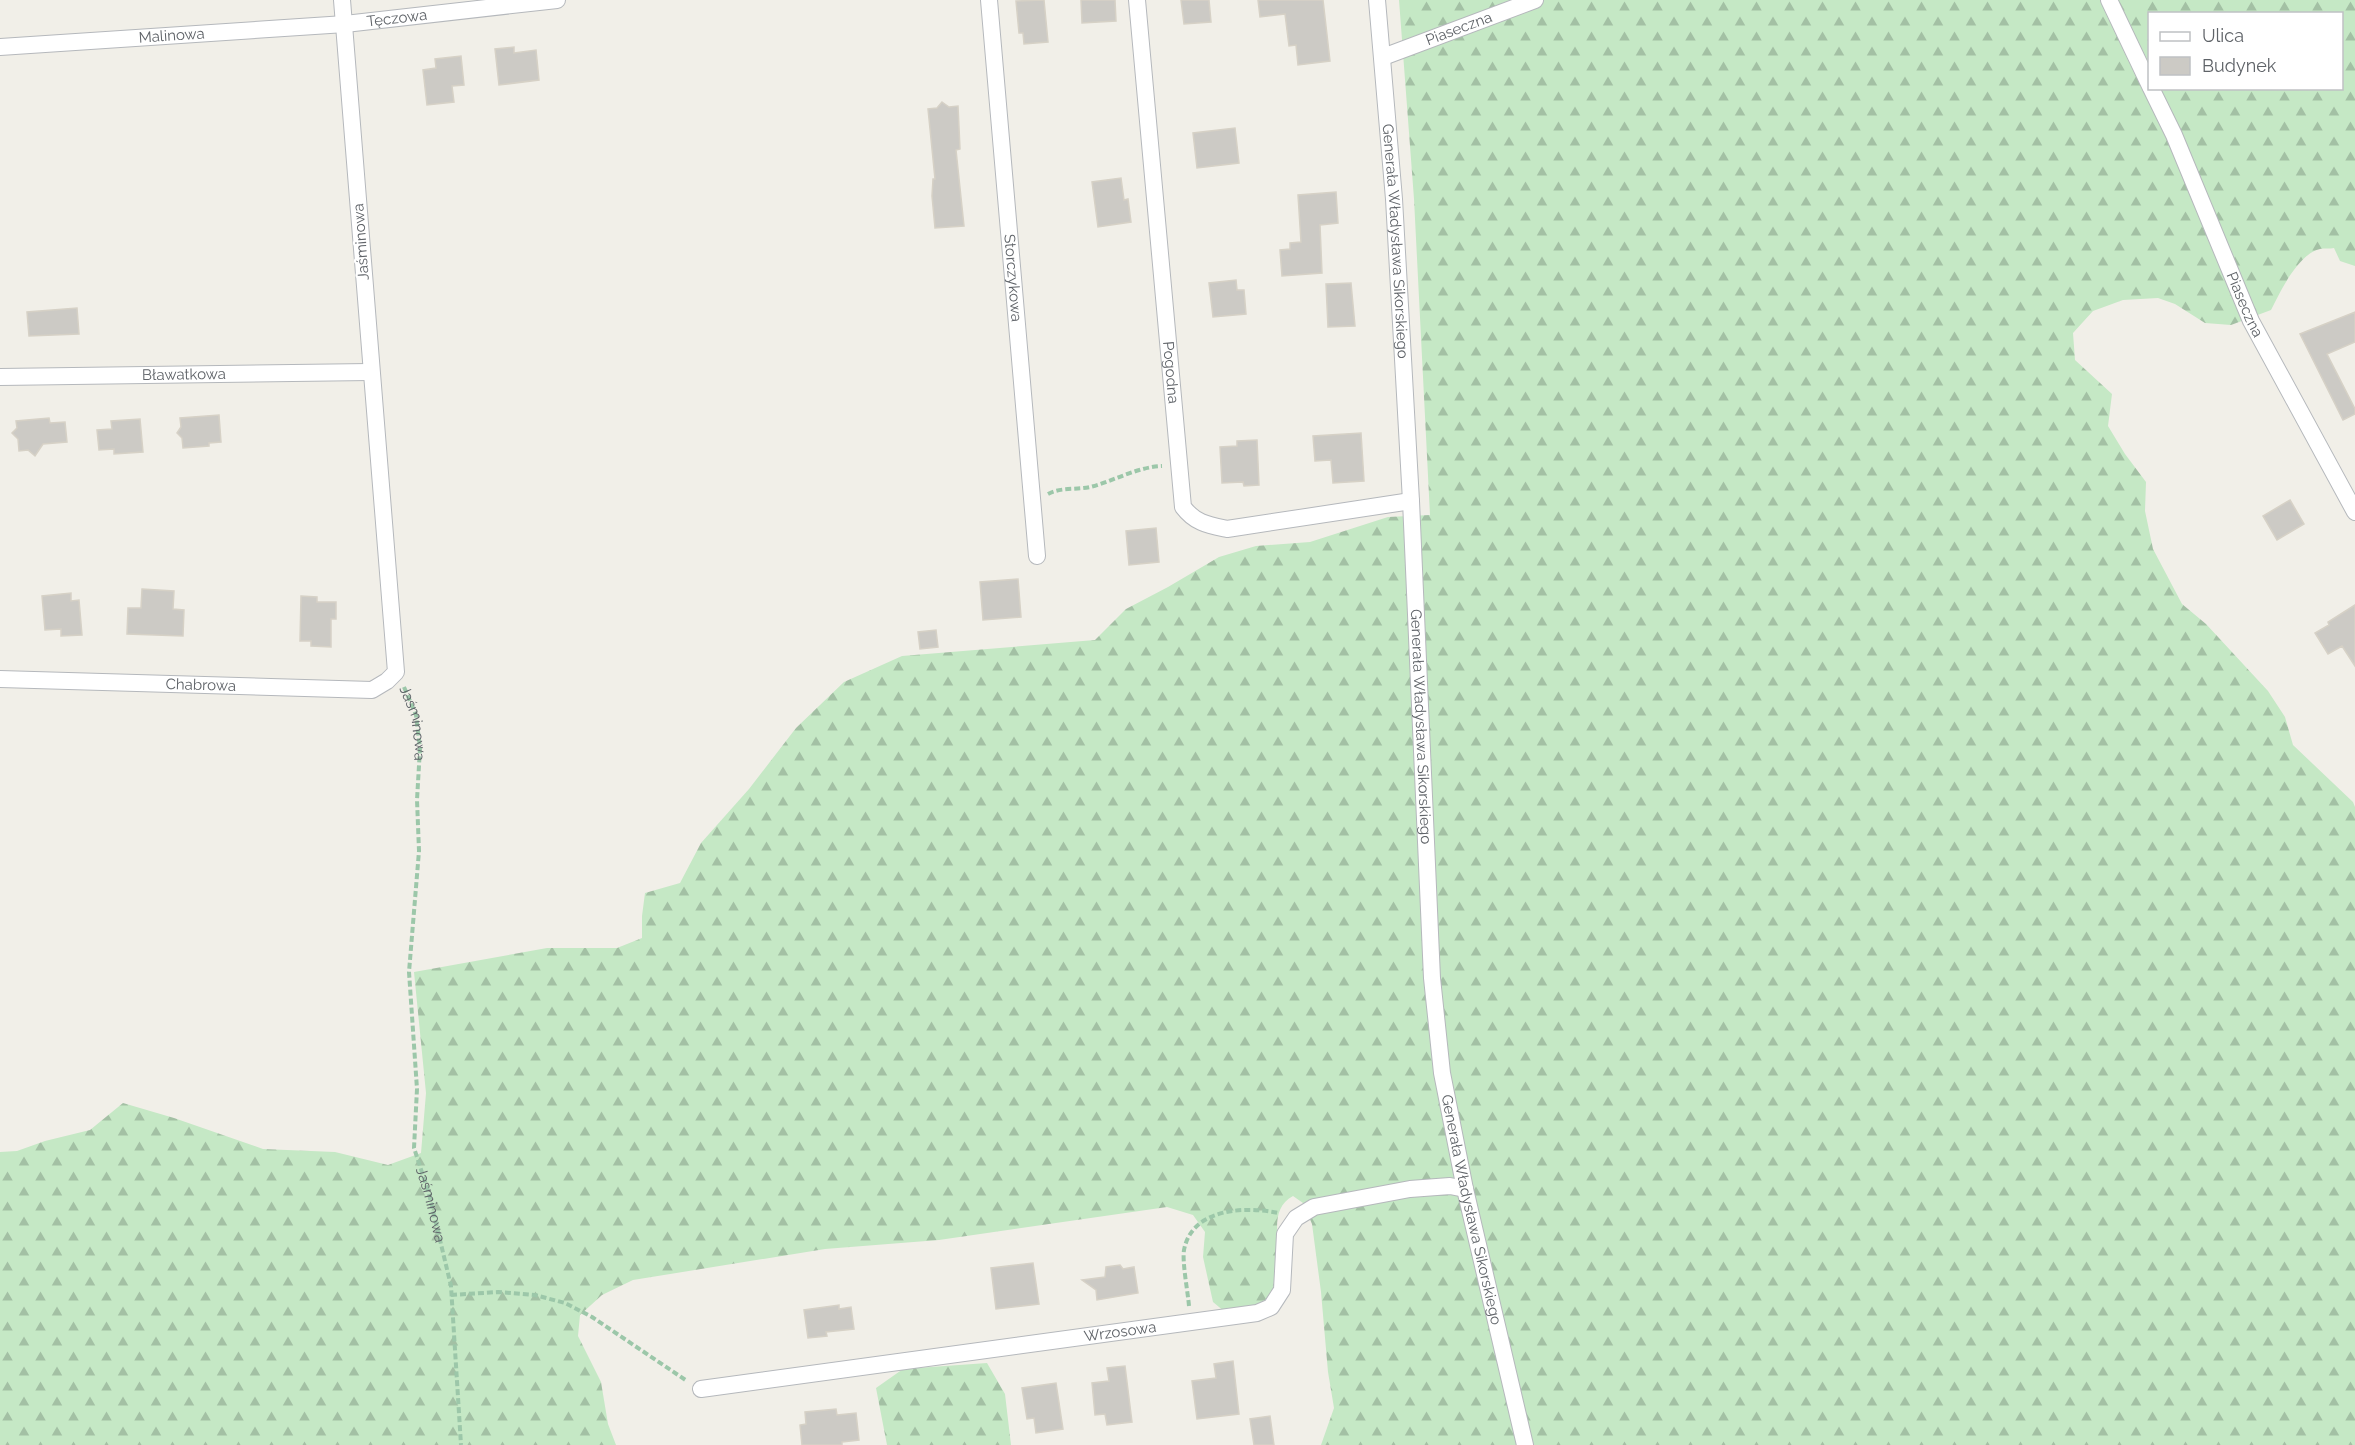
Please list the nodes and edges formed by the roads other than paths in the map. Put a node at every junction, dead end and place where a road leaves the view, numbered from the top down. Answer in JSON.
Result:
{"nodes":[{"id":1,"x":342,"y":0,"type":"edge"},
{"id":2,"x":555,"y":0,"type":"edge"},
{"id":3,"x":989,"y":0,"type":"edge"},
{"id":4,"x":1137,"y":0,"type":"edge"},
{"id":5,"x":1377,"y":0,"type":"edge"},
{"id":6,"x":1535,"y":0,"type":"edge"},
{"id":7,"x":2109,"y":0,"type":"edge"},
{"id":8,"x":345,"y":24,"type":"junction"},
{"id":9,"x":0,"y":47,"type":"edge"},
{"id":10,"x":1383,"y":57,"type":"junction"},
{"id":11,"x":2148,"y":83,"type":"edge"},
{"id":12,"x":2152,"y":90,"type":"edge"},
{"id":13,"x":370,"y":372,"type":"junction"},
{"id":14,"x":0,"y":377,"type":"edge"},
{"id":15,"x":1411,"y":501,"type":"junction"},
{"id":16,"x":2355,"y":512,"type":"edge"},
{"id":17,"x":1037,"y":556,"type":"dead end"},
{"id":18,"x":396,"y":672,"type":"joint"},
{"id":19,"x":0,"y":679,"type":"edge"},
{"id":20,"x":1466,"y":1190,"type":"junction"},
{"id":21,"x":701,"y":1389,"type":"road end"},
{"id":22,"x":1525,"y":1445,"type":"edge"}],
"edges":[{"from":1,"to":8,"type":"street","name":"Jaśminowa"},
{"from":2,"to":8,"type":"street","name":"Tęczowa"},
{"from":3,"to":17,"type":"street","name":"Storczykowa"},
{"from":4,"to":15,"type":"street","name":"Pogodna"},
{"from":5,"to":10,"type":"street","name":"Generała Władysława Sikorskiego"},
{"from":6,"to":10,"type":"street","name":"Piaseczna"},
{"from":7,"to":11,"type":"street","name":"Piaseczna"},
{"from":8,"to":9,"type":"street","name":"Malinowa"},
{"from":8,"to":13,"type":"street","name":"Jaśminowa"},
{"from":10,"to":15,"type":"street","name":"Generała Władysława Sikorskiego"},
{"from":12,"to":16,"type":"street","name":"Piaseczna"},
{"from":13,"to":14,"type":"street","name":"Bławatkowa"},
{"from":13,"to":18,"type":"street","name":"Jaśminowa"},
{"from":15,"to":20,"type":"street","name":"Generała Władysława Sikorskiego"},
{"from":18,"to":19,"type":"street","name":"Chabrowa"},
{"from":20,"to":21,"type":"street","name":"Wrzosowa"},
{"from":20,"to":22,"type":"street","name":"Generała Władysława Sikorskiego"}]}
